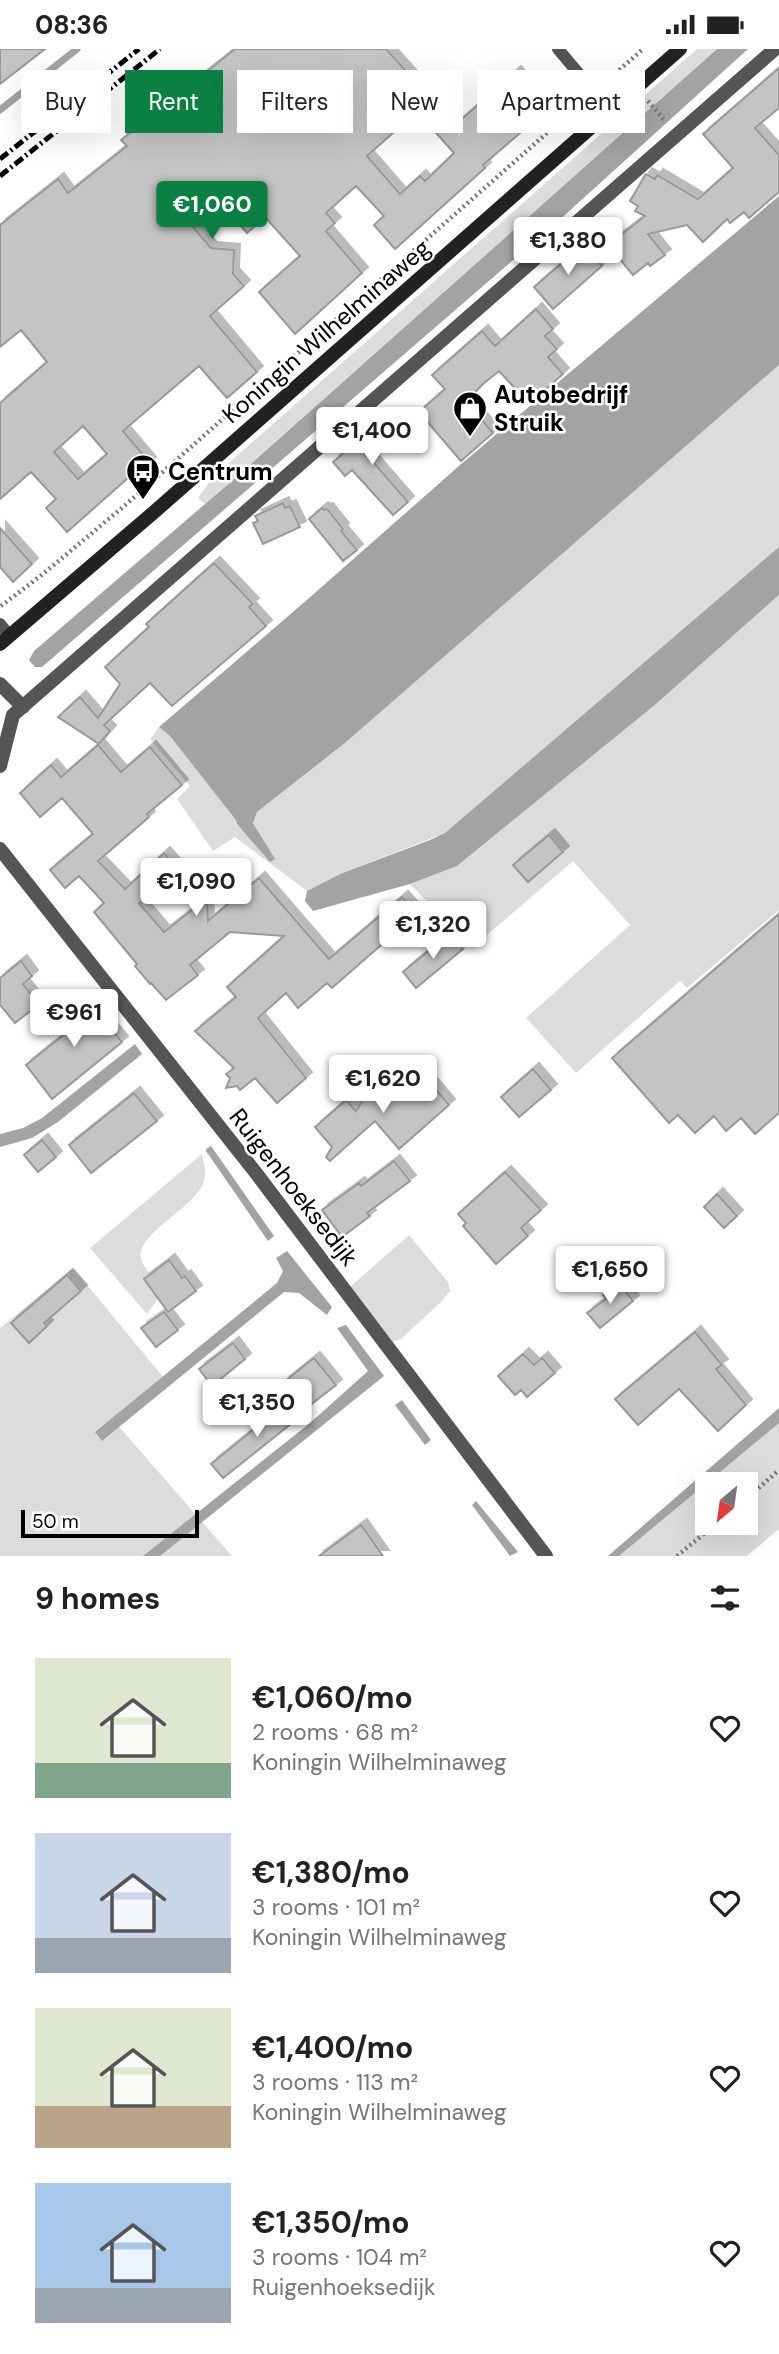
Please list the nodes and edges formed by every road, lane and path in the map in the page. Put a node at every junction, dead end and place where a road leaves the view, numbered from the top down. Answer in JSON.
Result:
{"nodes":[{"id":1,"x":558,"y":49,"type":"edge"},
{"id":2,"x":643,"y":49,"type":"edge"},
{"id":3,"x":680,"y":49,"type":"edge"},
{"id":4,"x":775,"y":49,"type":"edge"},
{"id":5,"x":576,"y":70,"type":"edge"},
{"id":6,"x":619,"y":70,"type":"edge"},
{"id":7,"x":645,"y":80,"type":"edge"},
{"id":8,"x":647,"y":100,"type":"dead end"},
{"id":9,"x":671,"y":128,"type":"dead end"},
{"id":10,"x":547,"y":133,"type":"edge"},
{"id":11,"x":585,"y":133,"type":"edge"},
{"id":12,"x":0,"y":606,"type":"edge"},
{"id":13,"x":0,"y":624,"type":"edge"},
{"id":14,"x":5,"y":640,"type":"edge"},
{"id":15,"x":0,"y":684,"type":"edge"},
{"id":16,"x":23,"y":707,"type":"junction"},
{"id":17,"x":0,"y":766,"type":"edge"},
{"id":18,"x":1,"y":853,"type":"edge"},
{"id":19,"x":779,"y":1470,"type":"edge"},
{"id":20,"x":758,"y":1488,"type":"edge"},
{"id":21,"x":702,"y":1535,"type":"edge"},
{"id":22,"x":546,"y":1556,"type":"edge"},
{"id":23,"x":677,"y":1556,"type":"edge"}],
"edges":[{"from":1,"to":5,"type":"lane"},
{"from":2,"to":6,"type":"path","name":"Koningin Wilhelminaweg"},
{"from":3,"to":7,"type":"main road","name":"Koningin Wilhelminaweg"},
{"from":4,"to":16,"type":"street"},
{"from":8,"to":9,"type":"path"},
{"from":10,"to":12,"type":"path","name":"Koningin Wilhelminaweg"},
{"from":11,"to":14,"type":"main road","name":"Koningin Wilhelminaweg"},
{"from":13,"to":14,"type":"lane"},
{"from":15,"to":16,"type":"street"},
{"from":16,"to":17,"type":"street"},
{"from":18,"to":22,"type":"street","name":"Ruigenhoeksedijk"},
{"from":19,"to":20,"type":"path"},
{"from":21,"to":23,"type":"path"}]}
